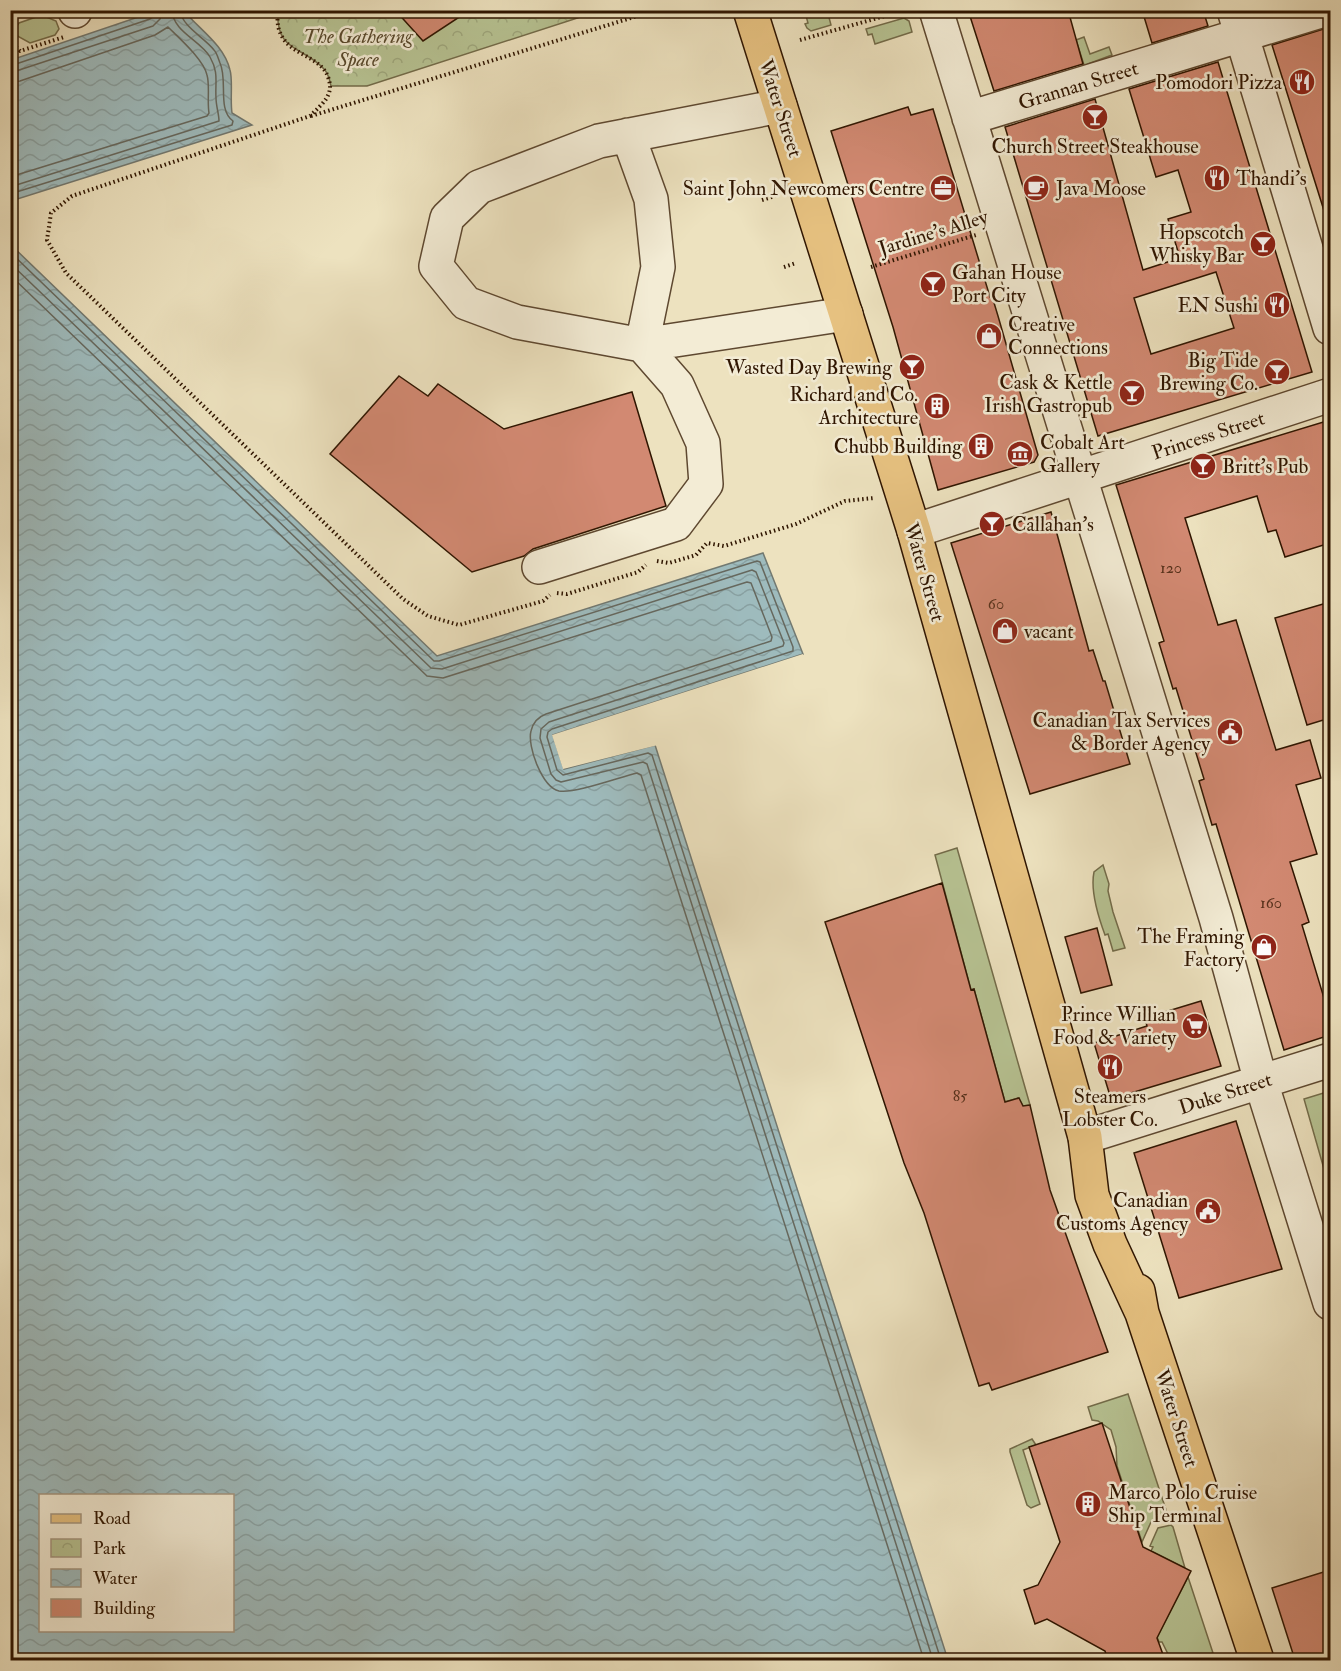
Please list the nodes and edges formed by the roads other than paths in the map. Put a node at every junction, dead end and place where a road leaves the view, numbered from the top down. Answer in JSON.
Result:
{"nodes":[{"id":1,"x":750,"y":10,"type":"edge"},
{"id":2,"x":936,"y":10,"type":"edge"},
{"id":3,"x":1324,"y":10,"type":"edge"},
{"id":4,"x":1238,"y":23,"type":"edge"},
{"id":5,"x":780,"y":106,"type":"junction"},
{"id":6,"x":969,"y":118,"type":"junction"},
{"id":7,"x":628,"y":135,"type":"junction"},
{"id":8,"x":846,"y":314,"type":"junction"},
{"id":9,"x":1330,"y":328,"type":"edge"},
{"id":10,"x":642,"y":345,"type":"junction"},
{"id":11,"x":1330,"y":395,"type":"edge"},
{"id":12,"x":1080,"y":477,"type":"junction"},
{"id":13,"x":914,"y":531,"type":"junction"},
{"id":14,"x":539,"y":567,"type":"dead end"},
{"id":15,"x":1330,"y":1060,"type":"edge"},
{"id":16,"x":1262,"y":1082,"type":"junction"},
{"id":17,"x":1085,"y":1137,"type":"junction"},
{"id":18,"x":1330,"y":1303,"type":"edge"},
{"id":19,"x":1257,"y":1660,"type":"edge"}],
"edges":[{"from":1,"to":5,"type":"main road","name":"Water Street"},
{"from":2,"to":6,"type":"street"},
{"from":3,"to":4,"type":"street","name":"Grannan Street"},
{"from":4,"to":6,"type":"street","name":"Grannan Street"},
{"from":4,"to":9,"type":"street"},
{"from":5,"to":7,"type":"street"},
{"from":5,"to":8,"type":"main road","name":"Water Street"},
{"from":6,"to":12,"type":"street"},
{"from":7,"to":10,"type":"street"},
{"from":7,"to":10,"type":"street"},
{"from":8,"to":10,"type":"street"},
{"from":8,"to":13,"type":"main road","name":"Water Street"},
{"from":10,"to":14,"type":"street"},
{"from":11,"to":12,"type":"street","name":"Princess Street"},
{"from":12,"to":13,"type":"street","name":"Princess Street"},
{"from":12,"to":16,"type":"street"},
{"from":13,"to":17,"type":"main road","name":"Water Street"},
{"from":15,"to":16,"type":"street","name":"Duke Street"},
{"from":16,"to":17,"type":"street","name":"Duke Street"},
{"from":16,"to":18,"type":"street"},
{"from":17,"to":19,"type":"main road","name":"Water Street"}]}
